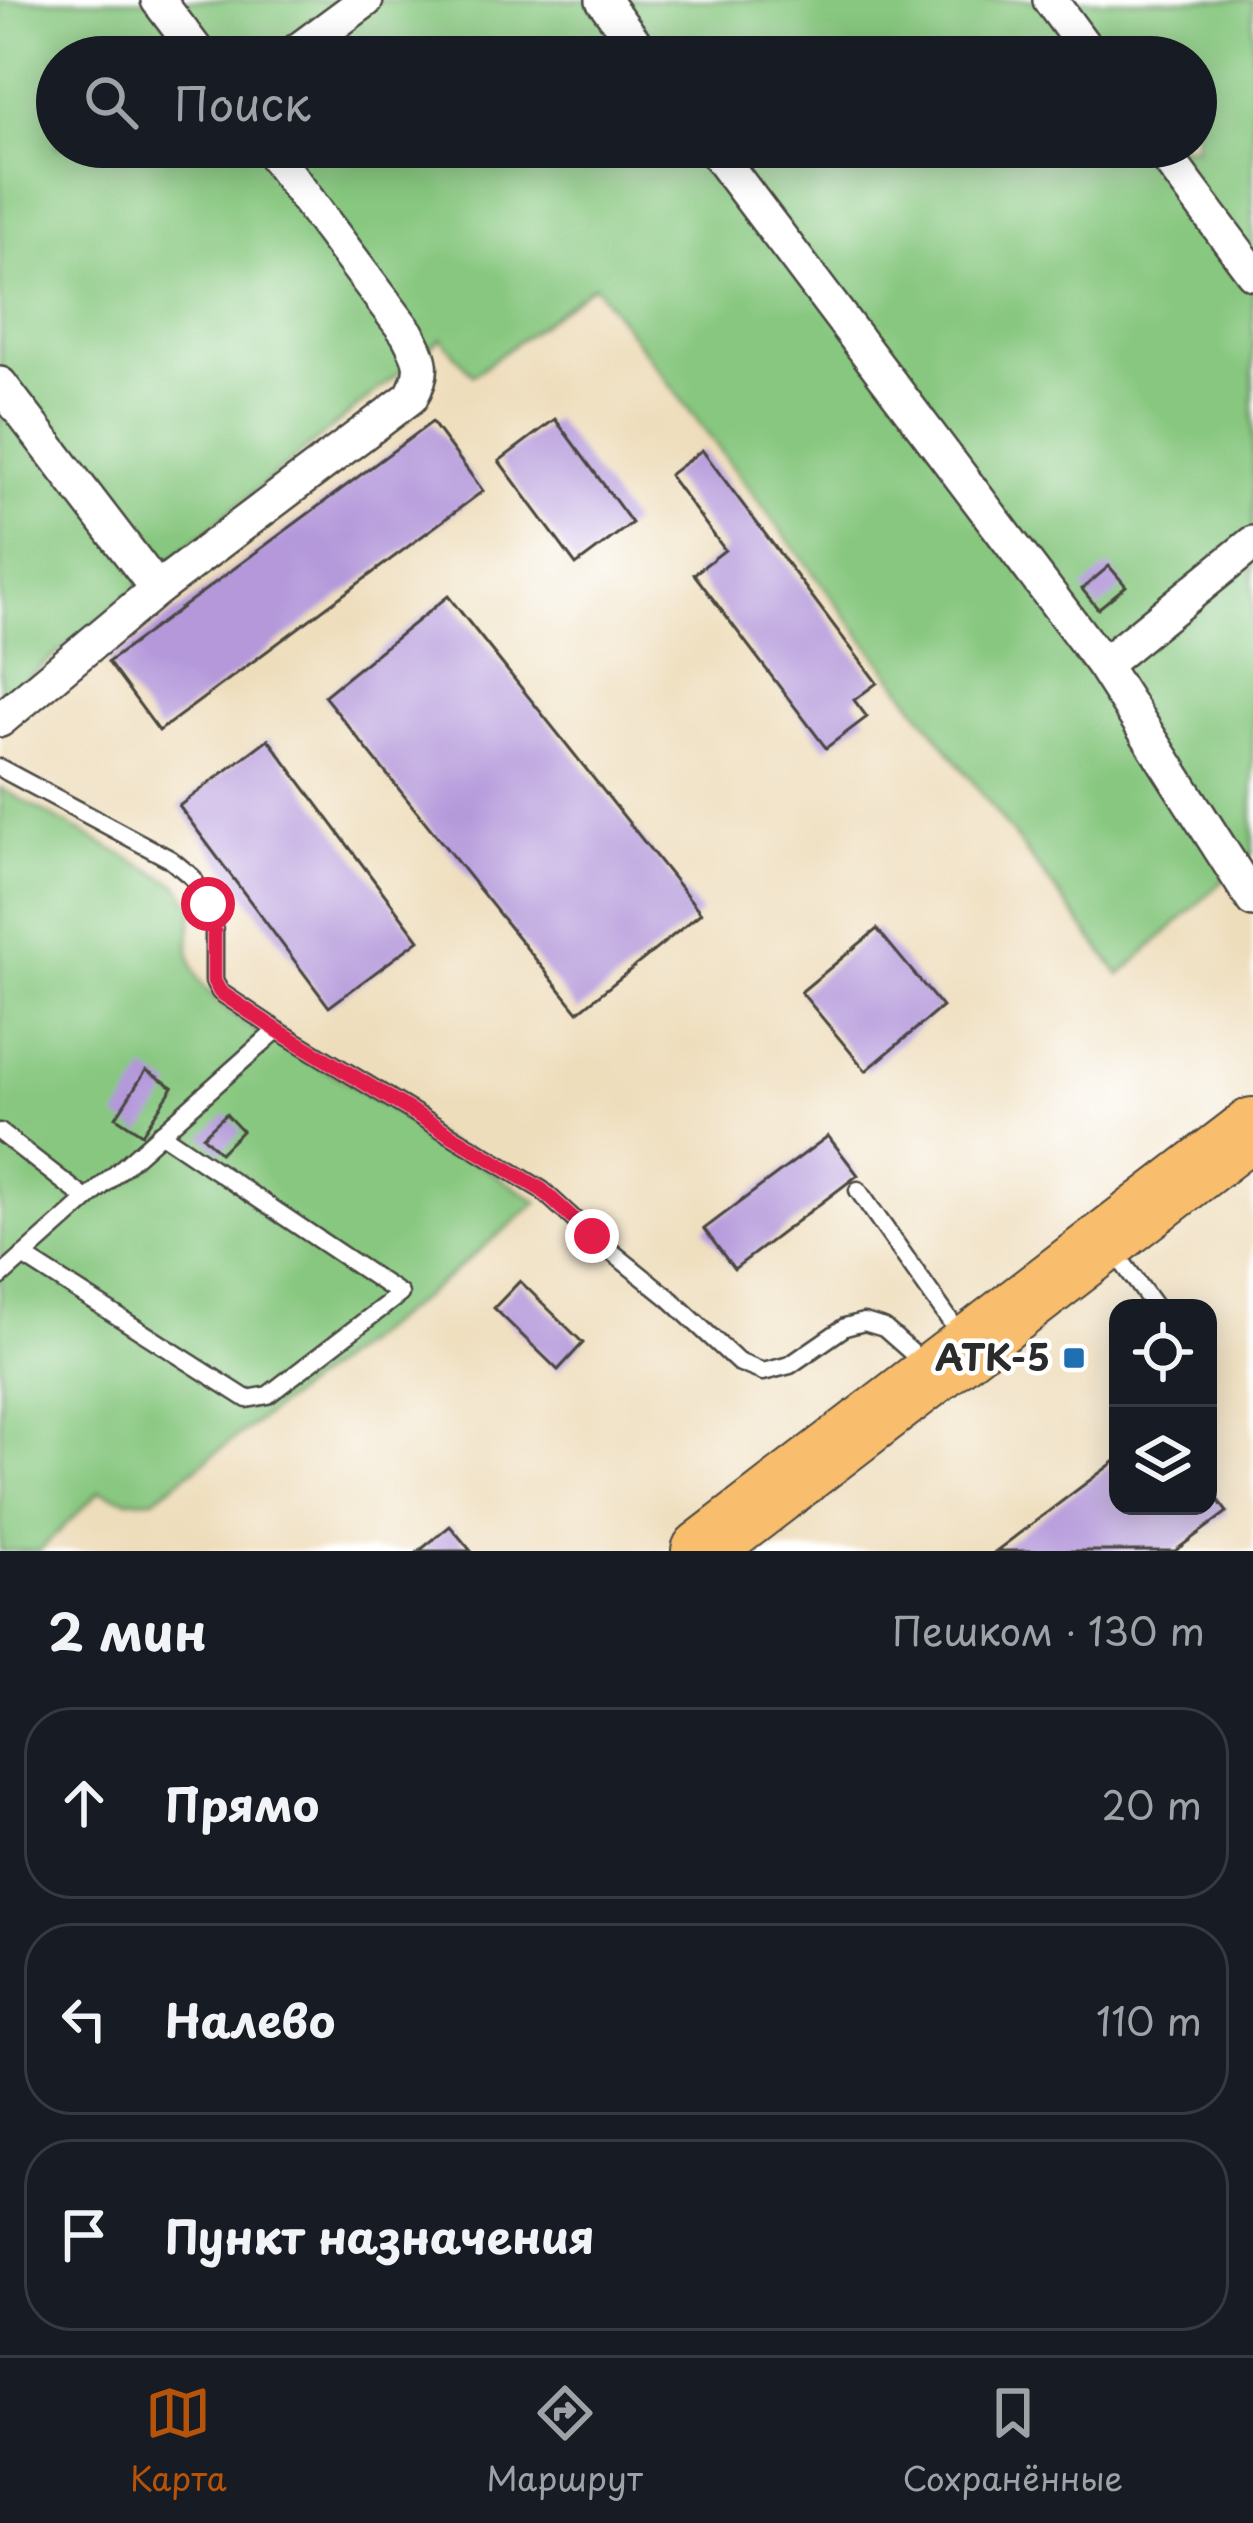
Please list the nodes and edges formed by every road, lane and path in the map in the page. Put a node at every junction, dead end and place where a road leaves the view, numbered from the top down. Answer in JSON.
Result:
{"nodes":[{"id":1,"x":158,"y":0,"type":"edge"},
{"id":2,"x":366,"y":0,"type":"edge"},
{"id":3,"x":603,"y":0,"type":"edge"},
{"id":4,"x":1050,"y":0,"type":"edge"},
{"id":5,"x":185,"y":36,"type":"edge"},
{"id":6,"x":317,"y":36,"type":"edge"},
{"id":7,"x":630,"y":36,"type":"edge"},
{"id":8,"x":1077,"y":36,"type":"edge"},
{"id":9,"x":284,"y":168,"type":"edge"},
{"id":10,"x":728,"y":168,"type":"edge"},
{"id":11,"x":1175,"y":168,"type":"edge"},
{"id":12,"x":1253,"y":273,"type":"edge"},
{"id":13,"x":0,"y":384,"type":"edge"},
{"id":14,"x":1253,"y":544,"type":"edge"},
{"id":15,"x":157,"y":589,"type":"junction"},
{"id":16,"x":1103,"y":665,"type":"junction"},
{"id":17,"x":0,"y":720,"type":"edge"},
{"id":18,"x":0,"y":768,"type":"edge"},
{"id":19,"x":1253,"y":900,"type":"edge"},
{"id":20,"x":277,"y":1030,"type":"junction"},
{"id":21,"x":1253,"y":1128,"type":"edge"},
{"id":22,"x":0,"y":1132,"type":"edge"},
{"id":23,"x":160,"y":1133,"type":"junction"},
{"id":24,"x":1253,"y":1169,"type":"edge"},
{"id":25,"x":859,"y":1190,"type":"dead end"},
{"id":26,"x":86,"y":1199,"type":"junction"},
{"id":27,"x":22,"y":1256,"type":"junction"},
{"id":28,"x":0,"y":1277,"type":"edge"},
{"id":29,"x":1141,"y":1287,"type":"edge"},
{"id":30,"x":952,"y":1360,"type":"junction"},
{"id":31,"x":702,"y":1551,"type":"edge"},
{"id":32,"x":754,"y":1551,"type":"edge"}],
"edges":[{"from":1,"to":5,"type":"street"},
{"from":2,"to":6,"type":"street"},
{"from":3,"to":7,"type":"street"},
{"from":4,"to":8,"type":"street"},
{"from":9,"to":15,"type":"street"},
{"from":10,"to":16,"type":"street"},
{"from":11,"to":12,"type":"street"},
{"from":13,"to":15,"type":"street"},
{"from":14,"to":16,"type":"street"},
{"from":15,"to":17,"type":"street"},
{"from":16,"to":19,"type":"street"},
{"from":18,"to":20,"type":"lane"},
{"from":20,"to":23,"type":"lane"},
{"from":20,"to":30,"type":"lane"},
{"from":21,"to":30,"type":"highway"},
{"from":22,"to":26,"type":"lane"},
{"from":23,"to":26,"type":"lane"},
{"from":23,"to":27,"type":"lane"},
{"from":24,"to":29,"type":"highway"},
{"from":25,"to":30,"type":"lane"},
{"from":26,"to":27,"type":"lane"},
{"from":27,"to":28,"type":"lane"},
{"from":29,"to":32,"type":"highway"},
{"from":30,"to":31,"type":"highway"}]}
